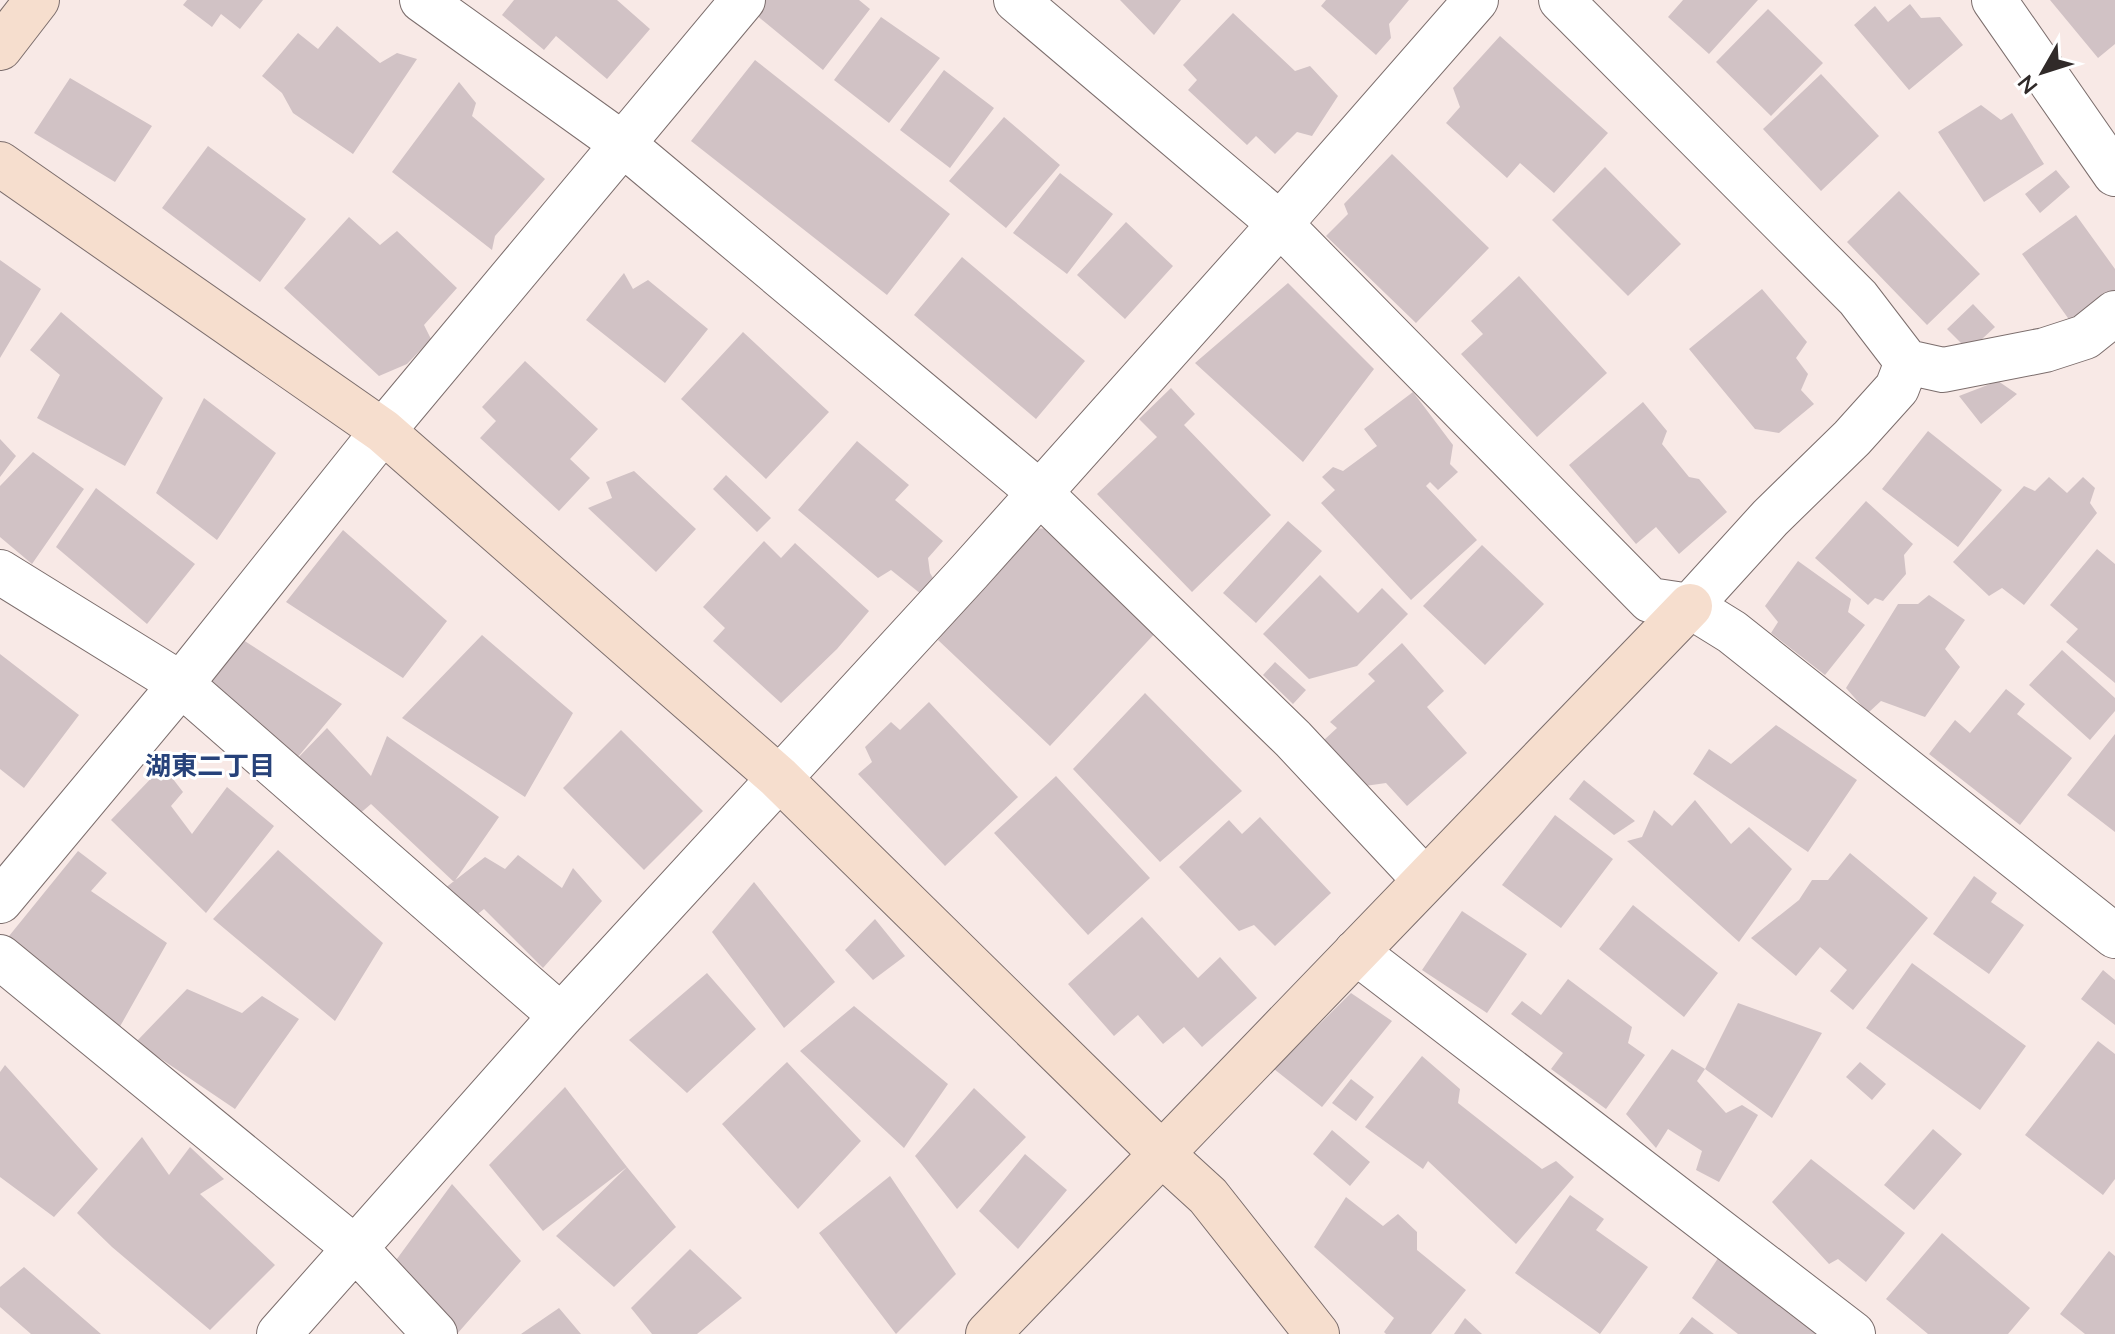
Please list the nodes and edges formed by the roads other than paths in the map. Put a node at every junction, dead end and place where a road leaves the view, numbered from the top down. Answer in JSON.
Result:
{"nodes":[{"id":1,"x":37,"y":0,"type":"edge"},
{"id":2,"x":422,"y":0,"type":"edge"},
{"id":3,"x":743,"y":0,"type":"edge"},
{"id":4,"x":1016,"y":0,"type":"edge"},
{"id":5,"x":1476,"y":0,"type":"edge"},
{"id":6,"x":1561,"y":0,"type":"edge"},
{"id":7,"x":1994,"y":0,"type":"edge"},
{"id":8,"x":0,"y":48,"type":"edge"},
{"id":9,"x":624,"y":145,"type":"junction"},
{"id":10,"x":0,"y":164,"type":"edge"},
{"id":11,"x":2115,"y":174,"type":"edge"},
{"id":12,"x":1280,"y":224,"type":"junction"},
{"id":13,"x":2115,"y":313,"type":"edge"},
{"id":14,"x":1907,"y":362,"type":"junction"},
{"id":15,"x":383,"y":431,"type":"junction"},
{"id":16,"x":1040,"y":493,"type":"junction"},
{"id":17,"x":0,"y":572,"type":"edge"},
{"id":18,"x":1690,"y":606,"type":"junction"},
{"id":19,"x":181,"y":684,"type":"junction"},
{"id":20,"x":778,"y":777,"type":"junction"},
{"id":21,"x":1425,"y":880,"type":"junction"},
{"id":22,"x":0,"y":901,"type":"edge"},
{"id":23,"x":2115,"y":936,"type":"edge"},
{"id":24,"x":1356,"y":952,"type":"junction"},
{"id":25,"x":0,"y":957,"type":"edge"},
{"id":26,"x":561,"y":1016,"type":"junction"},
{"id":27,"x":1162,"y":1154,"type":"junction"},
{"id":28,"x":355,"y":1248,"type":"junction"},
{"id":29,"x":279,"y":1334,"type":"edge"},
{"id":30,"x":435,"y":1334,"type":"edge"},
{"id":31,"x":988,"y":1334,"type":"edge"},
{"id":32,"x":1317,"y":1334,"type":"edge"},
{"id":33,"x":1853,"y":1334,"type":"edge"}],
"edges":[{"from":1,"to":8,"type":"street"},
{"from":2,"to":9,"type":"street"},
{"from":3,"to":9,"type":"street"},
{"from":4,"to":12,"type":"street"},
{"from":5,"to":12,"type":"street"},
{"from":6,"to":14,"type":"street"},
{"from":7,"to":11,"type":"street"},
{"from":9,"to":15,"type":"street"},
{"from":9,"to":16,"type":"street"},
{"from":10,"to":15,"type":"street"},
{"from":12,"to":16,"type":"street"},
{"from":12,"to":18,"type":"street"},
{"from":13,"to":14,"type":"street"},
{"from":14,"to":18,"type":"street"},
{"from":15,"to":19,"type":"street"},
{"from":15,"to":20,"type":"street"},
{"from":16,"to":20,"type":"street"},
{"from":16,"to":21,"type":"street"},
{"from":17,"to":19,"type":"street"},
{"from":18,"to":21,"type":"street"},
{"from":18,"to":23,"type":"street"},
{"from":19,"to":22,"type":"street"},
{"from":19,"to":26,"type":"street"},
{"from":20,"to":26,"type":"street"},
{"from":20,"to":27,"type":"street"},
{"from":21,"to":24,"type":"street"},
{"from":24,"to":27,"type":"street"},
{"from":24,"to":33,"type":"street"},
{"from":25,"to":28,"type":"street"},
{"from":26,"to":28,"type":"street"},
{"from":27,"to":31,"type":"street"},
{"from":27,"to":32,"type":"street"},
{"from":28,"to":29,"type":"street"},
{"from":28,"to":30,"type":"street"}]}
